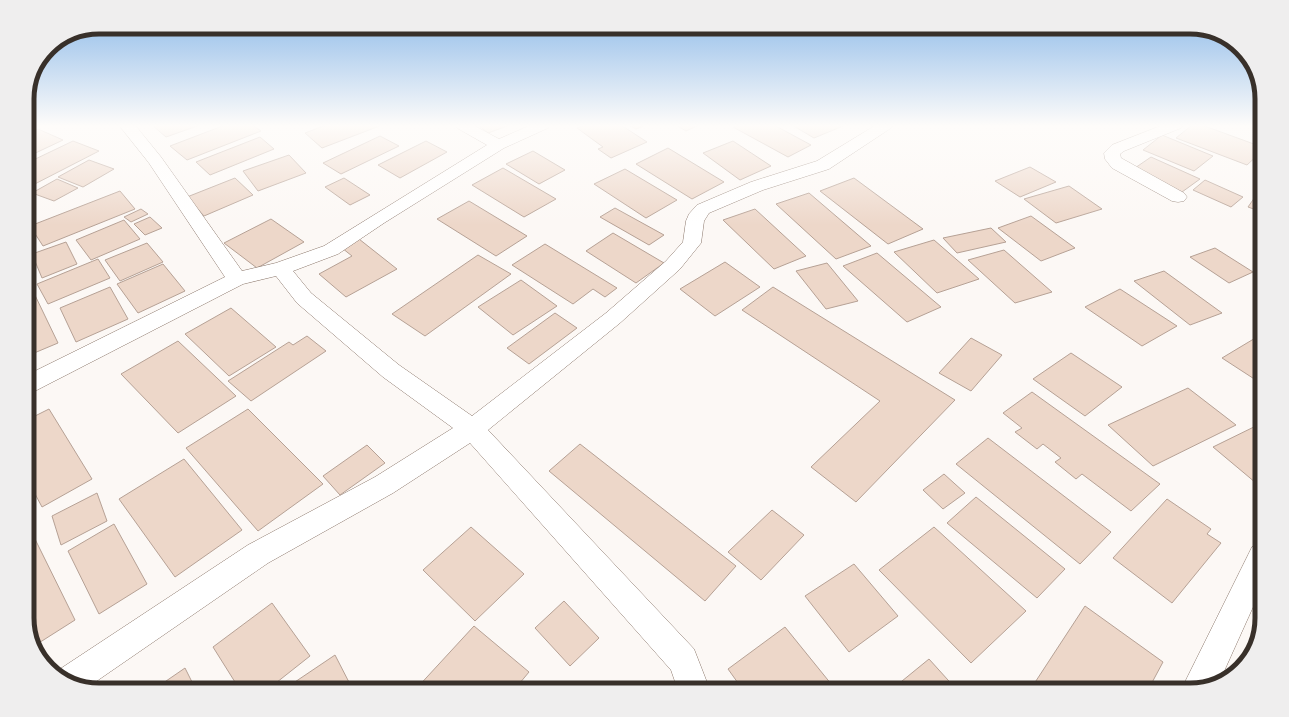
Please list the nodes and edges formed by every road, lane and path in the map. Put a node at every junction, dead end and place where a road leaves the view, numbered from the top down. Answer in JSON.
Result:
{"nodes":[{"id":1,"x":154,"y":158,"type":"edge"},
{"id":2,"x":475,"y":158,"type":"edge"},
{"id":3,"x":833,"y":158,"type":"edge"},
{"id":4,"x":1113,"y":158,"type":"edge"},
{"id":5,"x":1178,"y":197,"type":"dead end"},
{"id":6,"x":281,"y":268,"type":"junction"},
{"id":7,"x":237,"y":279,"type":"junction"},
{"id":8,"x":34,"y":381,"type":"edge"},
{"id":9,"x":472,"y":429,"type":"junction"},
{"id":10,"x":1255,"y":571,"type":"edge"},
{"id":11,"x":74,"y":678,"type":"edge"},
{"id":12,"x":1202,"y":682,"type":"edge"},
{"id":13,"x":691,"y":683,"type":"edge"}],
"edges":[{"from":1,"to":7,"type":"street"},
{"from":2,"to":6,"type":"street"},
{"from":3,"to":9,"type":"street"},
{"from":4,"to":5,"type":"street"},
{"from":6,"to":7,"type":"street"},
{"from":6,"to":9,"type":"street"},
{"from":7,"to":8,"type":"street"},
{"from":9,"to":11,"type":"street"},
{"from":9,"to":13,"type":"street"},
{"from":10,"to":12,"type":"street"}]}
